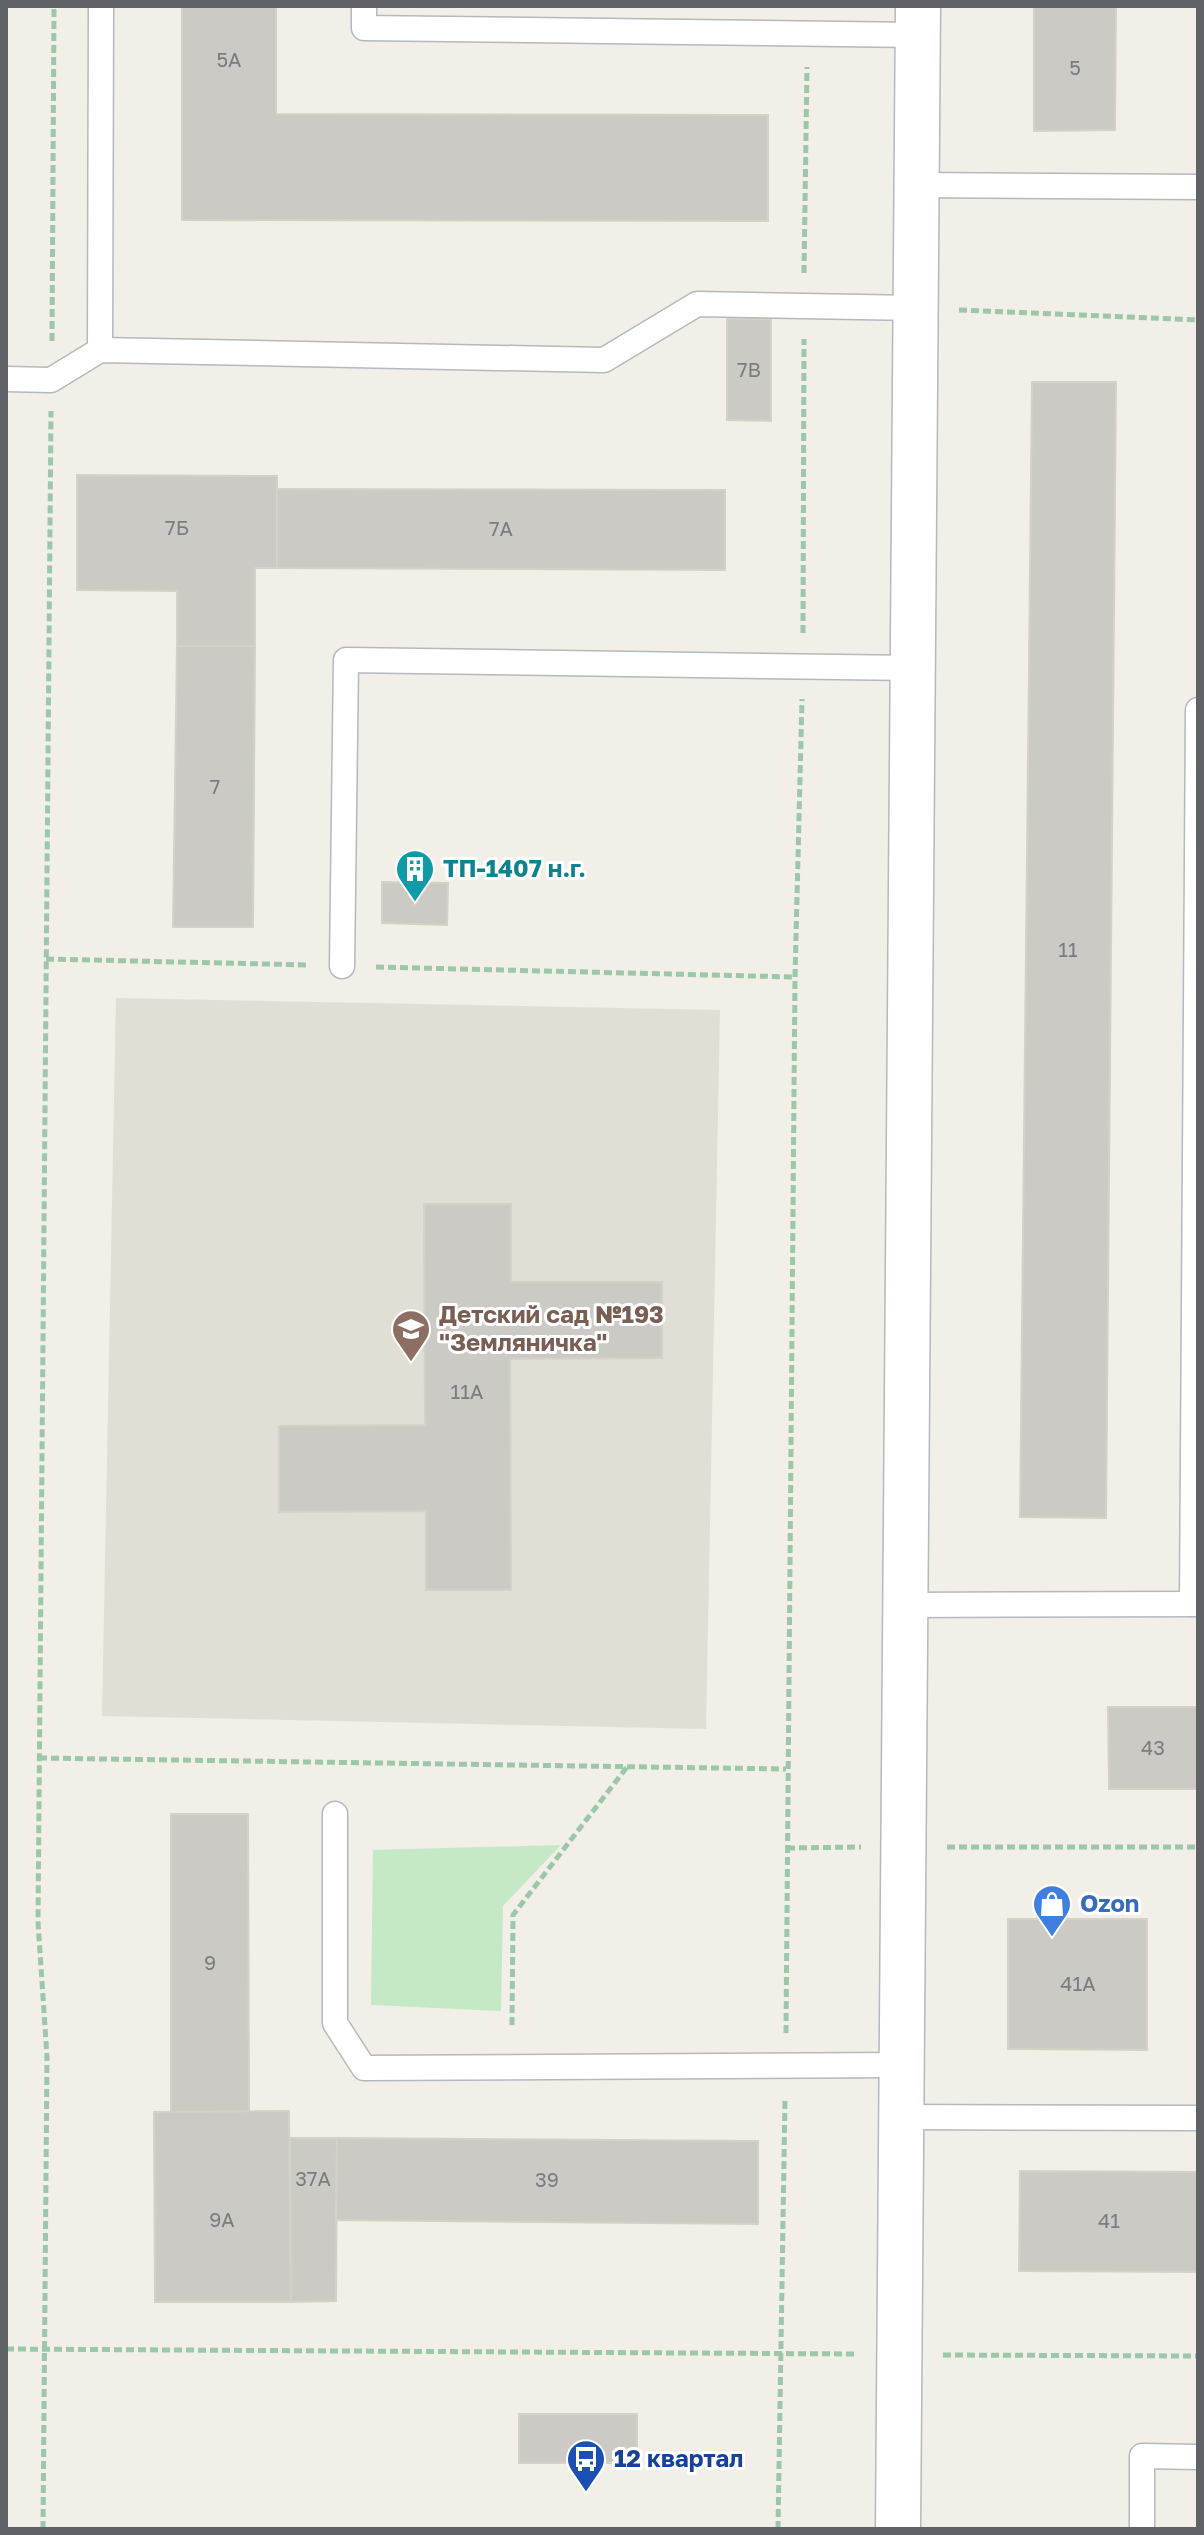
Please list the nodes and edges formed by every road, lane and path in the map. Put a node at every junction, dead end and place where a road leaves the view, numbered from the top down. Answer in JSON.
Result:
{"nodes":[{"id":1,"x":54,"y":6,"type":"edge"},
{"id":2,"x":101,"y":6,"type":"edge"},
{"id":3,"x":364,"y":6,"type":"edge"},
{"id":4,"x":918,"y":20,"type":"edge"},
{"id":5,"x":807,"y":33,"type":"junction"},
{"id":6,"x":916,"y":185,"type":"junction"},
{"id":7,"x":1198,"y":187,"type":"edge"},
{"id":8,"x":804,"y":305,"type":"junction"},
{"id":9,"x":915,"y":308,"type":"junction"},
{"id":10,"x":1198,"y":320,"type":"edge"},
{"id":11,"x":100,"y":350,"type":"junction"},
{"id":12,"x":6,"y":379,"type":"edge"},
{"id":13,"x":51,"y":380,"type":"junction"},
{"id":14,"x":802,"y":666,"type":"junction"},
{"id":15,"x":912,"y":668,"type":"junction"},
{"id":16,"x":1198,"y":710,"type":"edge"},
{"id":17,"x":46,"y":959,"type":"junction"},
{"id":18,"x":342,"y":966,"type":"junction"},
{"id":19,"x":795,"y":977,"type":"junction"},
{"id":20,"x":1195,"y":1604,"type":"edge"},
{"id":21,"x":905,"y":1605,"type":"junction"},
{"id":22,"x":39,"y":1758,"type":"junction"},
{"id":23,"x":627,"y":1767,"type":"junction"},
{"id":24,"x":786,"y":1769,"type":"junction"},
{"id":25,"x":335,"y":1814,"type":"dead end"},
{"id":26,"x":904,"y":1847,"type":"junction"},
{"id":27,"x":1198,"y":1847,"type":"edge"},
{"id":28,"x":787,"y":1848,"type":"junction"},
{"id":29,"x":512,"y":2025,"type":"dead end"},
{"id":30,"x":902,"y":2065,"type":"junction"},
{"id":31,"x":785,"y":2066,"type":"junction"},
{"id":32,"x":902,"y":2117,"type":"junction"},
{"id":33,"x":1198,"y":2118,"type":"edge"},
{"id":34,"x":6,"y":2349,"type":"edge"},
{"id":35,"x":44,"y":2349,"type":"junction"},
{"id":36,"x":782,"y":2354,"type":"junction"},
{"id":37,"x":900,"y":2354,"type":"junction"},
{"id":38,"x":1198,"y":2356,"type":"edge"},
{"id":39,"x":1198,"y":2457,"type":"edge"},
{"id":40,"x":43,"y":2529,"type":"edge"},
{"id":41,"x":778,"y":2529,"type":"edge"},
{"id":42,"x":898,"y":2529,"type":"edge"},
{"id":43,"x":1142,"y":2529,"type":"edge"}],
"edges":[{"from":1,"to":13,"type":"path"},
{"from":2,"to":11,"type":"lane"},
{"from":3,"to":5,"type":"lane"},
{"from":4,"to":5,"type":"lane"},
{"from":4,"to":6,"type":"street"},
{"from":5,"to":8,"type":"path"},
{"from":6,"to":7,"type":"lane"},
{"from":6,"to":9,"type":"street"},
{"from":8,"to":9,"type":"lane"},
{"from":8,"to":11,"type":"lane"},
{"from":8,"to":14,"type":"path"},
{"from":9,"to":10,"type":"path"},
{"from":9,"to":15,"type":"street"},
{"from":11,"to":13,"type":"lane"},
{"from":12,"to":13,"type":"lane"},
{"from":13,"to":17,"type":"path"},
{"from":14,"to":15,"type":"lane"},
{"from":14,"to":18,"type":"lane"},
{"from":14,"to":19,"type":"path"},
{"from":15,"to":21,"type":"street"},
{"from":16,"to":20,"type":"lane"},
{"from":17,"to":18,"type":"path"},
{"from":17,"to":22,"type":"path"},
{"from":18,"to":19,"type":"path"},
{"from":19,"to":24,"type":"path"},
{"from":20,"to":21,"type":"lane"},
{"from":21,"to":26,"type":"street"},
{"from":22,"to":23,"type":"path"},
{"from":22,"to":35,"type":"path"},
{"from":23,"to":24,"type":"path"},
{"from":23,"to":29,"type":"path"},
{"from":24,"to":28,"type":"path"},
{"from":25,"to":31,"type":"lane"},
{"from":26,"to":27,"type":"path"},
{"from":26,"to":28,"type":"path"},
{"from":26,"to":30,"type":"street"},
{"from":28,"to":31,"type":"path"},
{"from":30,"to":31,"type":"lane"},
{"from":30,"to":32,"type":"street"},
{"from":31,"to":36,"type":"path"},
{"from":32,"to":33,"type":"lane"},
{"from":32,"to":37,"type":"street"},
{"from":34,"to":35,"type":"path"},
{"from":35,"to":36,"type":"path"},
{"from":35,"to":40,"type":"path"},
{"from":36,"to":37,"type":"path"},
{"from":36,"to":41,"type":"path"},
{"from":37,"to":38,"type":"path"},
{"from":37,"to":42,"type":"street"},
{"from":39,"to":43,"type":"lane"}]}
